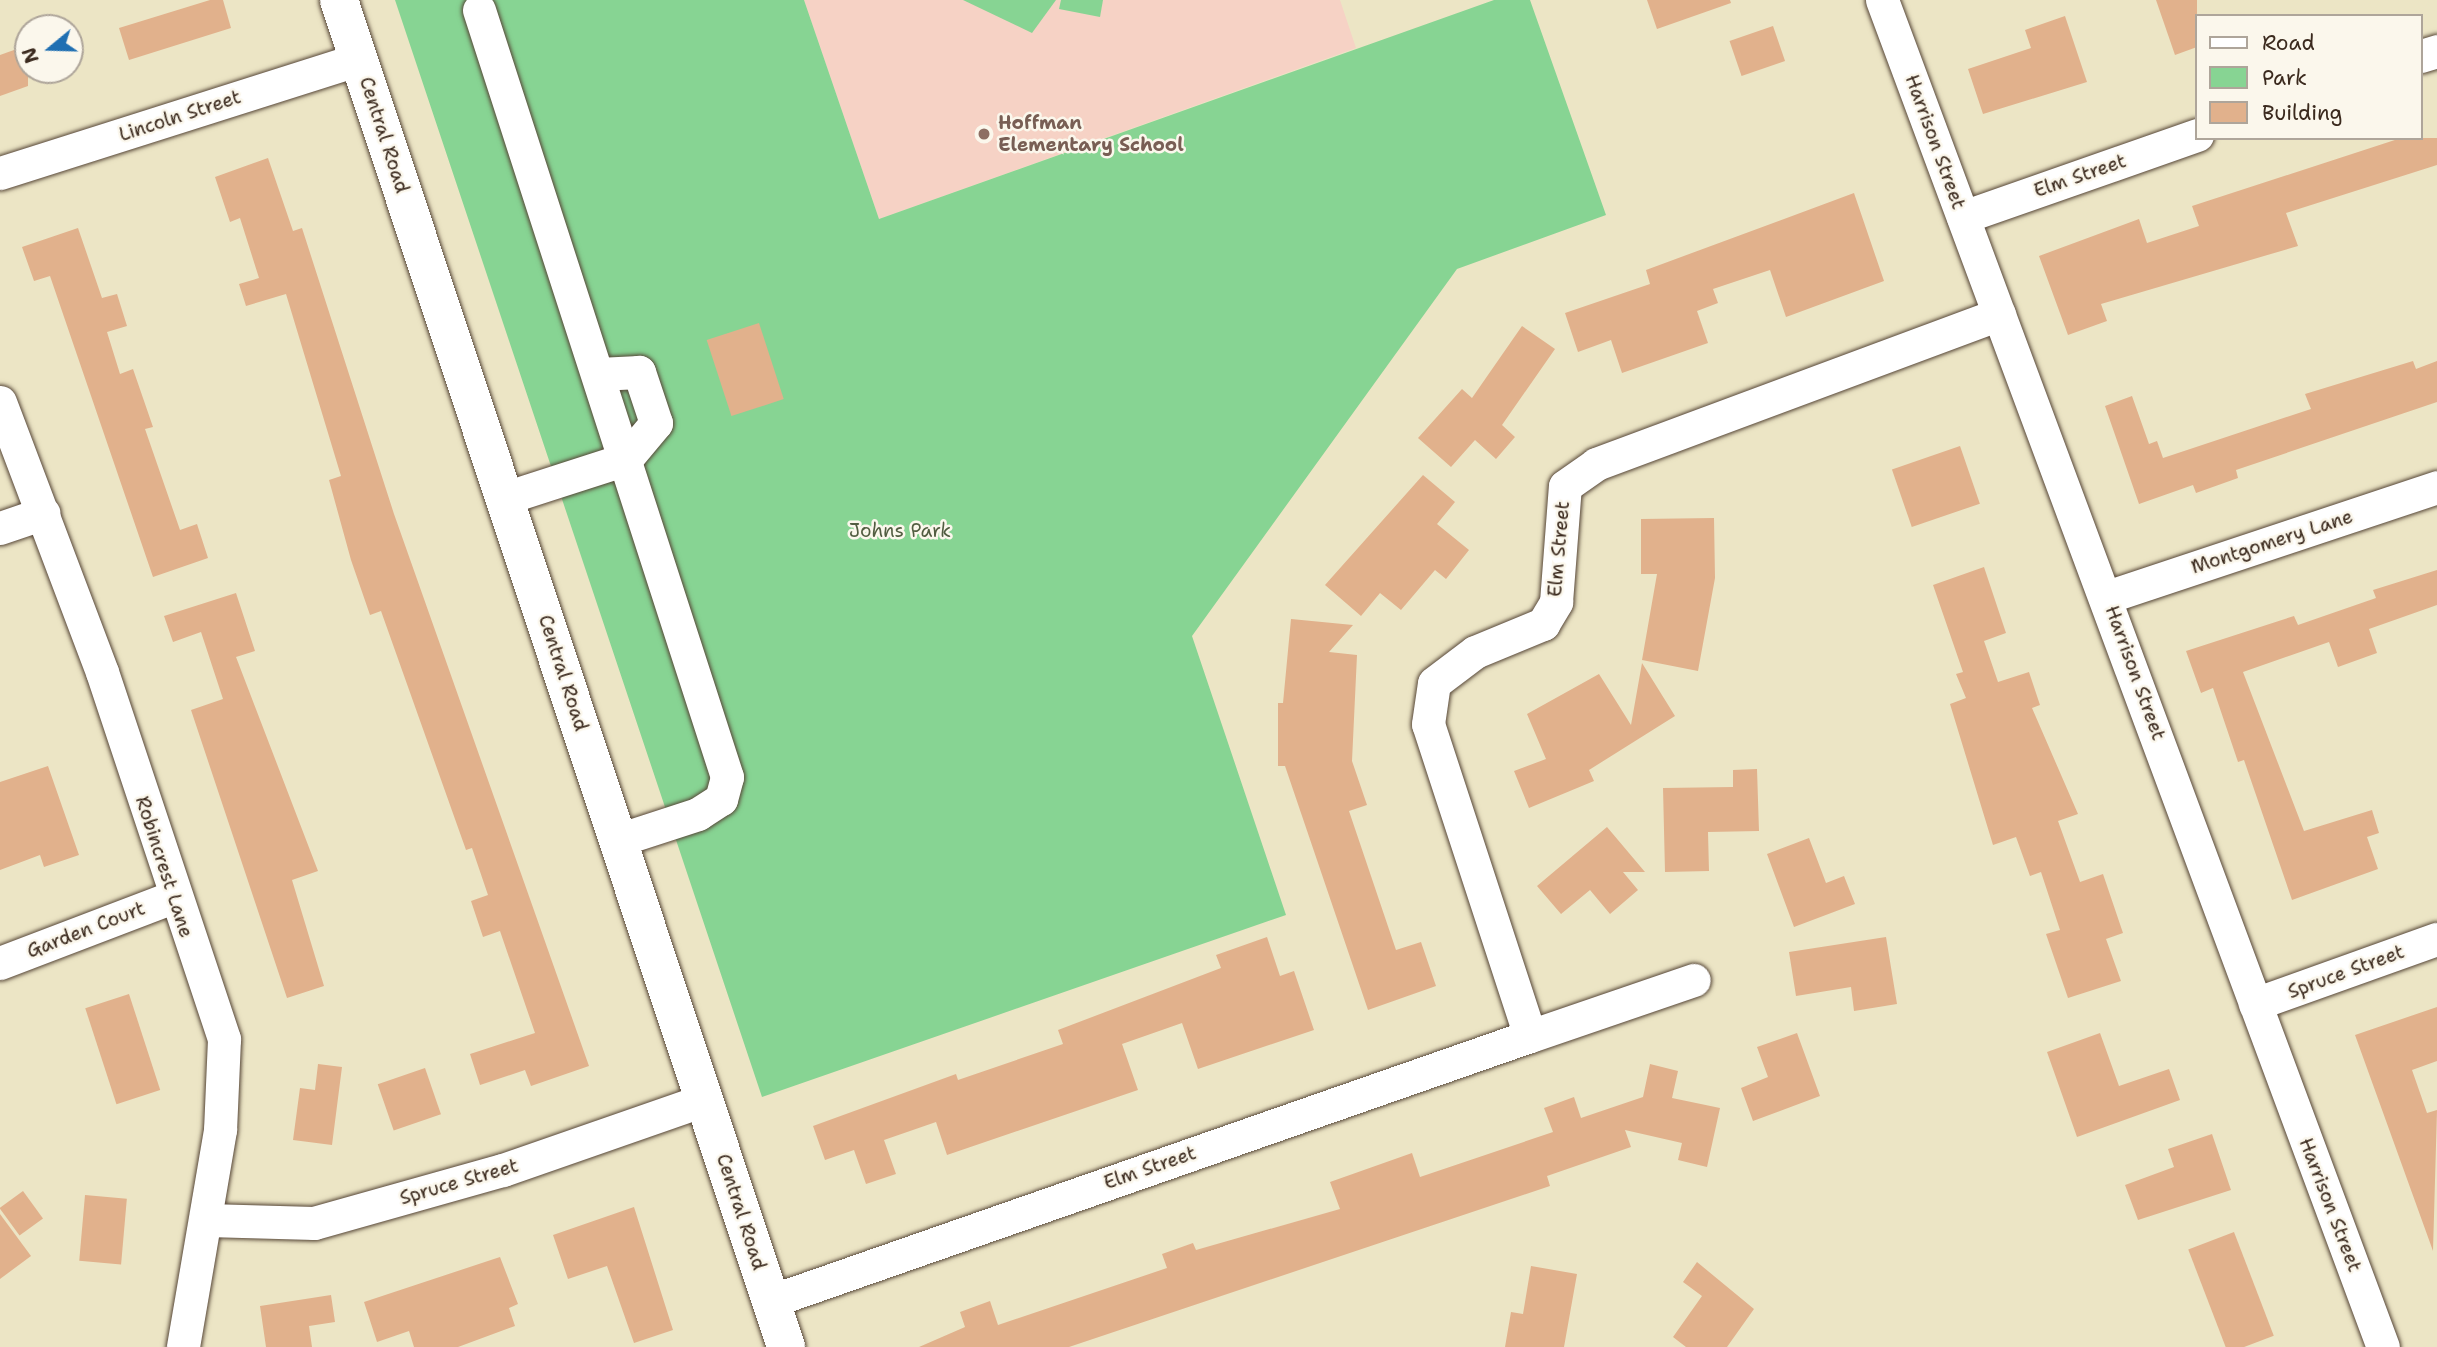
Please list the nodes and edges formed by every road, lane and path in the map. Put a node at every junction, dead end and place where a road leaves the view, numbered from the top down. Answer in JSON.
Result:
{"nodes":[{"id":1,"x":340,"y":0,"type":"edge"},
{"id":2,"x":1882,"y":0,"type":"edge"},
{"id":3,"x":479,"y":10,"type":"dead end"},
{"id":4,"x":359,"y":59,"type":"junction"},
{"id":5,"x":2196,"y":135,"type":"edge"},
{"id":6,"x":0,"y":173,"type":"edge"},
{"id":7,"x":1963,"y":217,"type":"junction"},
{"id":8,"x":1999,"y":314,"type":"junction"},
{"id":9,"x":598,"y":374,"type":"junction"},
{"id":10,"x":0,"y":402,"type":"edge"},
{"id":11,"x":626,"y":459,"type":"junction"},
{"id":12,"x":2437,"y":487,"type":"edge"},
{"id":13,"x":505,"y":498,"type":"junction"},
{"id":14,"x":44,"y":513,"type":"junction"},
{"id":15,"x":0,"y":528,"type":"edge"},
{"id":16,"x":2107,"y":597,"type":"junction"},
{"id":17,"x":618,"y":840,"type":"junction"},
{"id":18,"x":173,"y":897,"type":"junction"},
{"id":19,"x":2437,"y":939,"type":"edge"},
{"id":20,"x":0,"y":963,"type":"edge"},
{"id":21,"x":1694,"y":980,"type":"dead end"},
{"id":22,"x":2255,"y":1004,"type":"junction"},
{"id":23,"x":1530,"y":1036,"type":"junction"},
{"id":24,"x":704,"y":1100,"type":"junction"},
{"id":25,"x":207,"y":1220,"type":"junction"},
{"id":26,"x":771,"y":1301,"type":"junction"},
{"id":27,"x":183,"y":1347,"type":"edge"},
{"id":28,"x":786,"y":1347,"type":"edge"},
{"id":29,"x":2383,"y":1347,"type":"edge"}],
"edges":[{"from":1,"to":4,"type":"main road","name":"Central Road"},
{"from":2,"to":7,"type":"street","name":"Harrison Street"},
{"from":3,"to":9,"type":"street"},
{"from":4,"to":6,"type":"street","name":"Lincoln Street"},
{"from":4,"to":13,"type":"main road","name":"Central Road"},
{"from":5,"to":7,"type":"street","name":"Elm Street"},
{"from":7,"to":8,"type":"street","name":"Harrison Street"},
{"from":8,"to":16,"type":"street","name":"Harrison Street"},
{"from":8,"to":23,"type":"street","name":"Elm Street"},
{"from":9,"to":11,"type":"street"},
{"from":9,"to":11,"type":"street"},
{"from":10,"to":14,"type":"street","name":"Robincrest Lane"},
{"from":11,"to":13,"type":"street"},
{"from":11,"to":17,"type":"street"},
{"from":12,"to":16,"type":"street","name":"Montgomery Lane"},
{"from":13,"to":17,"type":"main road","name":"Central Road"},
{"from":14,"to":15,"type":"street"},
{"from":14,"to":18,"type":"street","name":"Robincrest Lane"},
{"from":16,"to":22,"type":"street","name":"Harrison Street"},
{"from":17,"to":24,"type":"main road","name":"Central Road"},
{"from":18,"to":20,"type":"street","name":"Garden Court"},
{"from":18,"to":25,"type":"street","name":"Robincrest Lane"},
{"from":19,"to":22,"type":"street","name":"Spruce Street"},
{"from":21,"to":23,"type":"street","name":"Elm Street"},
{"from":22,"to":29,"type":"street","name":"Harrison Street"},
{"from":23,"to":26,"type":"street","name":"Elm Street"},
{"from":24,"to":25,"type":"street","name":"Spruce Street"},
{"from":24,"to":26,"type":"main road","name":"Central Road"},
{"from":25,"to":27,"type":"street","name":"Robincrest Lane"},
{"from":26,"to":28,"type":"main road","name":"Central Road"}]}
